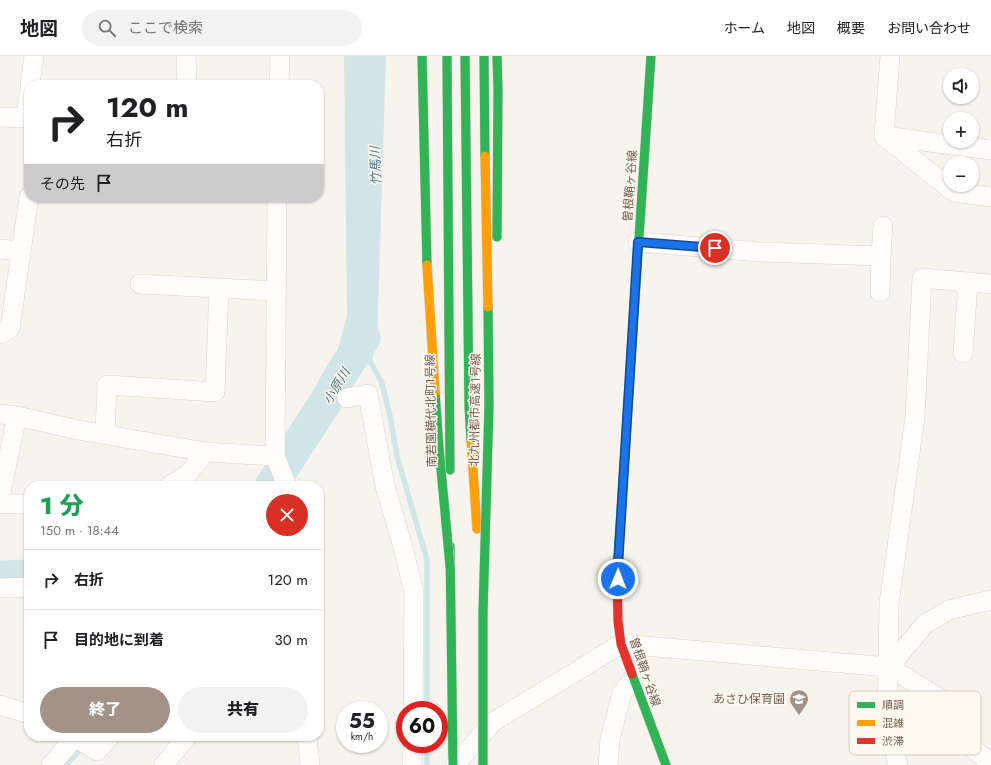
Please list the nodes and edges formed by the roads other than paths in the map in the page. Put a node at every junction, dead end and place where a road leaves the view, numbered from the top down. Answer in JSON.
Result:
{"nodes":[{"id":1,"x":34,"y":56,"type":"edge"},
{"id":2,"x":186,"y":56,"type":"edge"},
{"id":3,"x":280,"y":56,"type":"edge"},
{"id":4,"x":422,"y":56,"type":"edge"},
{"id":5,"x":447,"y":56,"type":"edge"},
{"id":6,"x":465,"y":56,"type":"edge"},
{"id":7,"x":484,"y":56,"type":"edge"},
{"id":8,"x":497,"y":56,"type":"edge"},
{"id":9,"x":651,"y":56,"type":"edge"},
{"id":10,"x":890,"y":56,"type":"edge"},
{"id":11,"x":31,"y":80,"type":"edge"},
{"id":12,"x":187,"y":80,"type":"edge"},
{"id":13,"x":279,"y":80,"type":"edge"},
{"id":14,"x":0,"y":118,"type":"edge"},
{"id":15,"x":24,"y":118,"type":"edge"},
{"id":16,"x":884,"y":136,"type":"junction"},
{"id":17,"x":991,"y":150,"type":"edge"},
{"id":18,"x":991,"y":197,"type":"edge"},
{"id":19,"x":28,"y":202,"type":"edge"},
{"id":20,"x":277,"y":202,"type":"edge"},
{"id":21,"x":439,"y":217,"type":"dead end"},
{"id":22,"x":883,"y":226,"type":"dead end"},
{"id":23,"x":638,"y":242,"type":"junction"},
{"id":24,"x":497,"y":247,"type":"dead end"},
{"id":25,"x":0,"y":249,"type":"edge"},
{"id":26,"x":21,"y":251,"type":"junction"},
{"id":27,"x":881,"y":256,"type":"junction"},
{"id":28,"x":968,"y":282,"type":"junction"},
{"id":29,"x":140,"y":284,"type":"dead end"},
{"id":30,"x":991,"y":284,"type":"edge"},
{"id":31,"x":496,"y":287,"type":"dead end"},
{"id":32,"x":219,"y":288,"type":"junction"},
{"id":33,"x":276,"y":291,"type":"junction"},
{"id":34,"x":880,"y":292,"type":"dead end"},
{"id":35,"x":0,"y":334,"type":"edge"},
{"id":36,"x":963,"y":353,"type":"dead end"},
{"id":37,"x":347,"y":398,"type":"dead end"},
{"id":38,"x":9,"y":415,"type":"edge"},
{"id":39,"x":105,"y":434,"type":"junction"},
{"id":40,"x":206,"y":452,"type":"junction"},
{"id":41,"x":275,"y":456,"type":"junction"},
{"id":42,"x":177,"y":481,"type":"edge"},
{"id":43,"x":285,"y":481,"type":"edge"},
{"id":44,"x":0,"y":497,"type":"edge"},
{"id":45,"x":0,"y":504,"type":"edge"},
{"id":46,"x":24,"y":504,"type":"edge"},
{"id":47,"x":494,"y":532,"type":"dead end"},
{"id":48,"x":450,"y":566,"type":"junction"},
{"id":49,"x":24,"y":587,"type":"edge"},
{"id":50,"x":0,"y":588,"type":"edge"},
{"id":51,"x":991,"y":600,"type":"edge"},
{"id":52,"x":483,"y":612,"type":"junction"},
{"id":53,"x":621,"y":644,"type":"junction"},
{"id":54,"x":888,"y":667,"type":"junction"},
{"id":55,"x":634,"y":679,"type":"junction"},
{"id":56,"x":888,"y":691,"type":"edge"},
{"id":57,"x":928,"y":691,"type":"edge"},
{"id":58,"x":413,"y":701,"type":"edge"},
{"id":59,"x":0,"y":705,"type":"edge"},
{"id":60,"x":24,"y":712,"type":"edge"},
{"id":61,"x":71,"y":741,"type":"edge"},
{"id":62,"x":82,"y":741,"type":"edge"},
{"id":63,"x":106,"y":741,"type":"edge"},
{"id":64,"x":183,"y":741,"type":"edge"},
{"id":65,"x":308,"y":741,"type":"edge"},
{"id":66,"x":413,"y":753,"type":"edge"},
{"id":67,"x":895,"y":755,"type":"edge"},
{"id":68,"x":981,"y":755,"type":"edge"},
{"id":69,"x":991,"y":764,"type":"edge"},
{"id":70,"x":51,"y":765,"type":"edge"},
{"id":71,"x":164,"y":765,"type":"edge"},
{"id":72,"x":310,"y":765,"type":"edge"},
{"id":73,"x":412,"y":765,"type":"edge"},
{"id":74,"x":448,"y":765,"type":"edge"},
{"id":75,"x":454,"y":765,"type":"edge"},
{"id":76,"x":483,"y":765,"type":"edge"},
{"id":77,"x":608,"y":765,"type":"edge"},
{"id":78,"x":666,"y":765,"type":"edge"},
{"id":79,"x":898,"y":765,"type":"edge"}],
"edges":[{"from":1,"to":11,"type":"street"},
{"from":2,"to":12,"type":"street"},
{"from":3,"to":13,"type":"street"},
{"from":4,"to":48,"type":"main road","bridge":true},
{"from":5,"to":48,"type":"main road","name":"北九州都市高速1号線","bridge":true},
{"from":6,"to":52,"type":"main road","bridge":true},
{"from":7,"to":52,"type":"main road","name":"北九州都市高速1号線","bridge":true},
{"from":8,"to":24,"type":"main road"},
{"from":9,"to":23,"type":"main road","name":"曽根鞘ヶ谷線"},
{"from":10,"to":16,"type":"street"},
{"from":14,"to":15,"type":"street"},
{"from":16,"to":17,"type":"street"},
{"from":16,"to":18,"type":"street"},
{"from":19,"to":26,"type":"street"},
{"from":20,"to":33,"type":"street"},
{"from":21,"to":74,"type":"main road","name":"南若園横代北町1号線"},
{"from":22,"to":27,"type":"street"},
{"from":23,"to":27,"type":"street"},
{"from":23,"to":53,"type":"main road","name":"曽根鞘ヶ谷線"},
{"from":25,"to":26,"type":"street"},
{"from":26,"to":35,"type":"street"},
{"from":27,"to":34,"type":"street"},
{"from":28,"to":30,"type":"street"},
{"from":28,"to":36,"type":"street"},
{"from":28,"to":54,"type":"street"},
{"from":29,"to":32,"type":"street"},
{"from":31,"to":47,"type":"main road"},
{"from":32,"to":33,"type":"street"},
{"from":32,"to":39,"type":"street"},
{"from":33,"to":41,"type":"street"},
{"from":37,"to":58,"type":"street"},
{"from":38,"to":39,"type":"street"},
{"from":38,"to":44,"type":"street"},
{"from":39,"to":40,"type":"street"},
{"from":40,"to":41,"type":"street"},
{"from":40,"to":42,"type":"street"},
{"from":41,"to":43,"type":"street"},
{"from":45,"to":46,"type":"street"},
{"from":48,"to":75,"type":"main road","name":"北九州都市高速1号線"},
{"from":49,"to":50,"type":"street"},
{"from":51,"to":54,"type":"street"},
{"from":52,"to":76,"type":"main road","name":"北九州都市高速1号線","bridge":true},
{"from":53,"to":54,"type":"street"},
{"from":53,"to":55,"type":"main road","name":"曽根鞘ヶ谷線"},
{"from":53,"to":75,"type":"street"},
{"from":54,"to":56,"type":"street"},
{"from":54,"to":57,"type":"street"},
{"from":55,"to":77,"type":"street"},
{"from":55,"to":78,"type":"main road","name":"曽根鞘ヶ谷線"},
{"from":59,"to":60,"type":"street"},
{"from":61,"to":70,"type":"street"},
{"from":62,"to":63,"type":"street"},
{"from":64,"to":71,"type":"street"},
{"from":65,"to":72,"type":"street"},
{"from":66,"to":73,"type":"street"},
{"from":67,"to":79,"type":"street"},
{"from":68,"to":69,"type":"street"}]}
